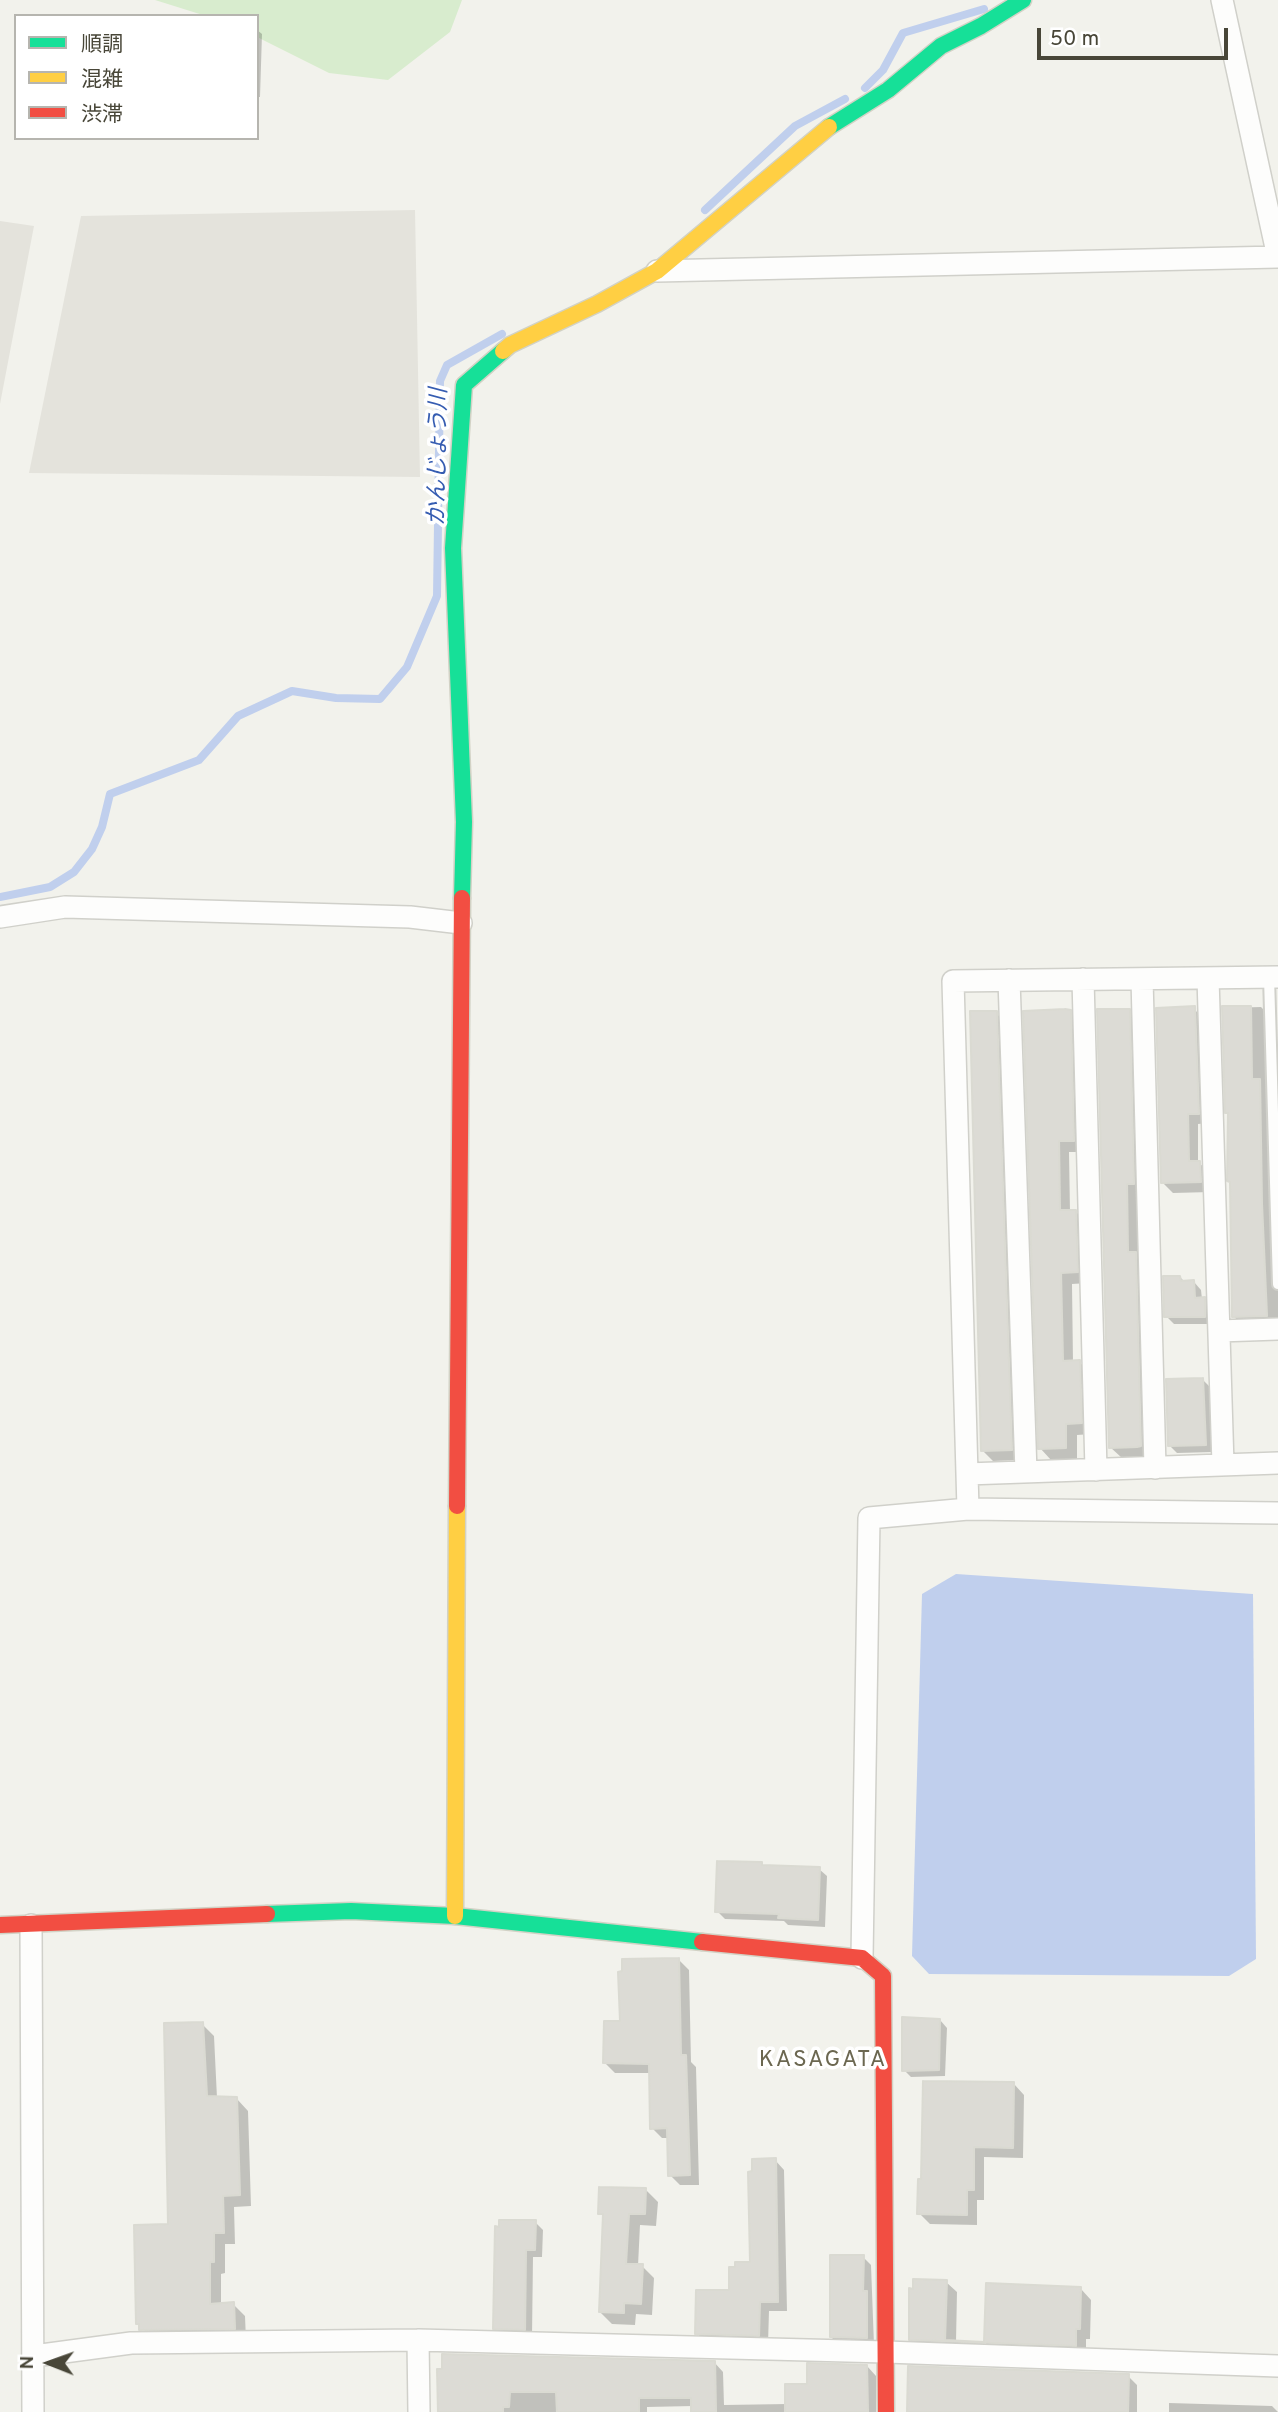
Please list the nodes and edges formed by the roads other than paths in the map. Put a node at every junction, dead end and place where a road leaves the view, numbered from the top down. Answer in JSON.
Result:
{"nodes":[{"id":1,"x":1023,"y":0,"type":"edge"},
{"id":2,"x":1222,"y":0,"type":"edge"},
{"id":3,"x":1278,"y":257,"type":"edge"},
{"id":4,"x":657,"y":271,"type":"junction"},
{"id":5,"x":0,"y":917,"type":"edge"},
{"id":6,"x":461,"y":922,"type":"junction"},
{"id":7,"x":1274,"y":977,"type":"edge"},
{"id":8,"x":1208,"y":978,"type":"junction"},
{"id":9,"x":1083,"y":979,"type":"junction"},
{"id":10,"x":1142,"y":979,"type":"junction"},
{"id":11,"x":1009,"y":980,"type":"junction"},
{"id":12,"x":1278,"y":1284,"type":"edge"},
{"id":13,"x":1278,"y":1329,"type":"edge"},
{"id":14,"x":1219,"y":1331,"type":"junction"},
{"id":15,"x":1278,"y":1464,"type":"edge"},
{"id":16,"x":1223,"y":1465,"type":"junction"},
{"id":17,"x":1155,"y":1468,"type":"junction"},
{"id":18,"x":1096,"y":1470,"type":"junction"},
{"id":19,"x":1026,"y":1472,"type":"junction"},
{"id":20,"x":967,"y":1474,"type":"junction"},
{"id":21,"x":968,"y":1509,"type":"junction"},
{"id":22,"x":1278,"y":1513,"type":"edge"},
{"id":23,"x":455,"y":1916,"type":"junction"},
{"id":24,"x":0,"y":1925,"type":"edge"},
{"id":25,"x":31,"y":1925,"type":"junction"},
{"id":26,"x":862,"y":1958,"type":"junction"},
{"id":27,"x":418,"y":2340,"type":"junction"},
{"id":28,"x":886,"y":2352,"type":"junction"},
{"id":29,"x":34,"y":2356,"type":"junction"},
{"id":30,"x":1278,"y":2366,"type":"edge"},
{"id":31,"x":33,"y":2412,"type":"edge"},
{"id":32,"x":419,"y":2412,"type":"edge"},
{"id":33,"x":886,"y":2412,"type":"edge"}],
"edges":[{"from":1,"to":4,"type":"street"},
{"from":2,"to":3,"type":"street"},
{"from":3,"to":4,"type":"street"},
{"from":4,"to":6,"type":"street"},
{"from":5,"to":6,"type":"street"},
{"from":6,"to":23,"type":"street"},
{"from":7,"to":8,"type":"street"},
{"from":7,"to":12,"type":"lane"},
{"from":8,"to":10,"type":"street"},
{"from":8,"to":14,"type":"street"},
{"from":9,"to":10,"type":"street"},
{"from":9,"to":11,"type":"street"},
{"from":9,"to":18,"type":"street"},
{"from":10,"to":17,"type":"street"},
{"from":11,"to":19,"type":"street"},
{"from":11,"to":20,"type":"street"},
{"from":13,"to":14,"type":"street"},
{"from":14,"to":16,"type":"street"},
{"from":15,"to":16,"type":"street"},
{"from":16,"to":17,"type":"street"},
{"from":17,"to":18,"type":"street"},
{"from":18,"to":19,"type":"street"},
{"from":19,"to":20,"type":"street"},
{"from":20,"to":21,"type":"street"},
{"from":21,"to":22,"type":"street"},
{"from":21,"to":26,"type":"street"},
{"from":23,"to":25,"type":"street"},
{"from":23,"to":26,"type":"street"},
{"from":24,"to":25,"type":"street"},
{"from":25,"to":29,"type":"street"},
{"from":26,"to":28,"type":"street"},
{"from":27,"to":28,"type":"street"},
{"from":27,"to":29,"type":"street"},
{"from":27,"to":32,"type":"street"},
{"from":28,"to":30,"type":"street"},
{"from":28,"to":33,"type":"street"},
{"from":29,"to":31,"type":"street"}]}
